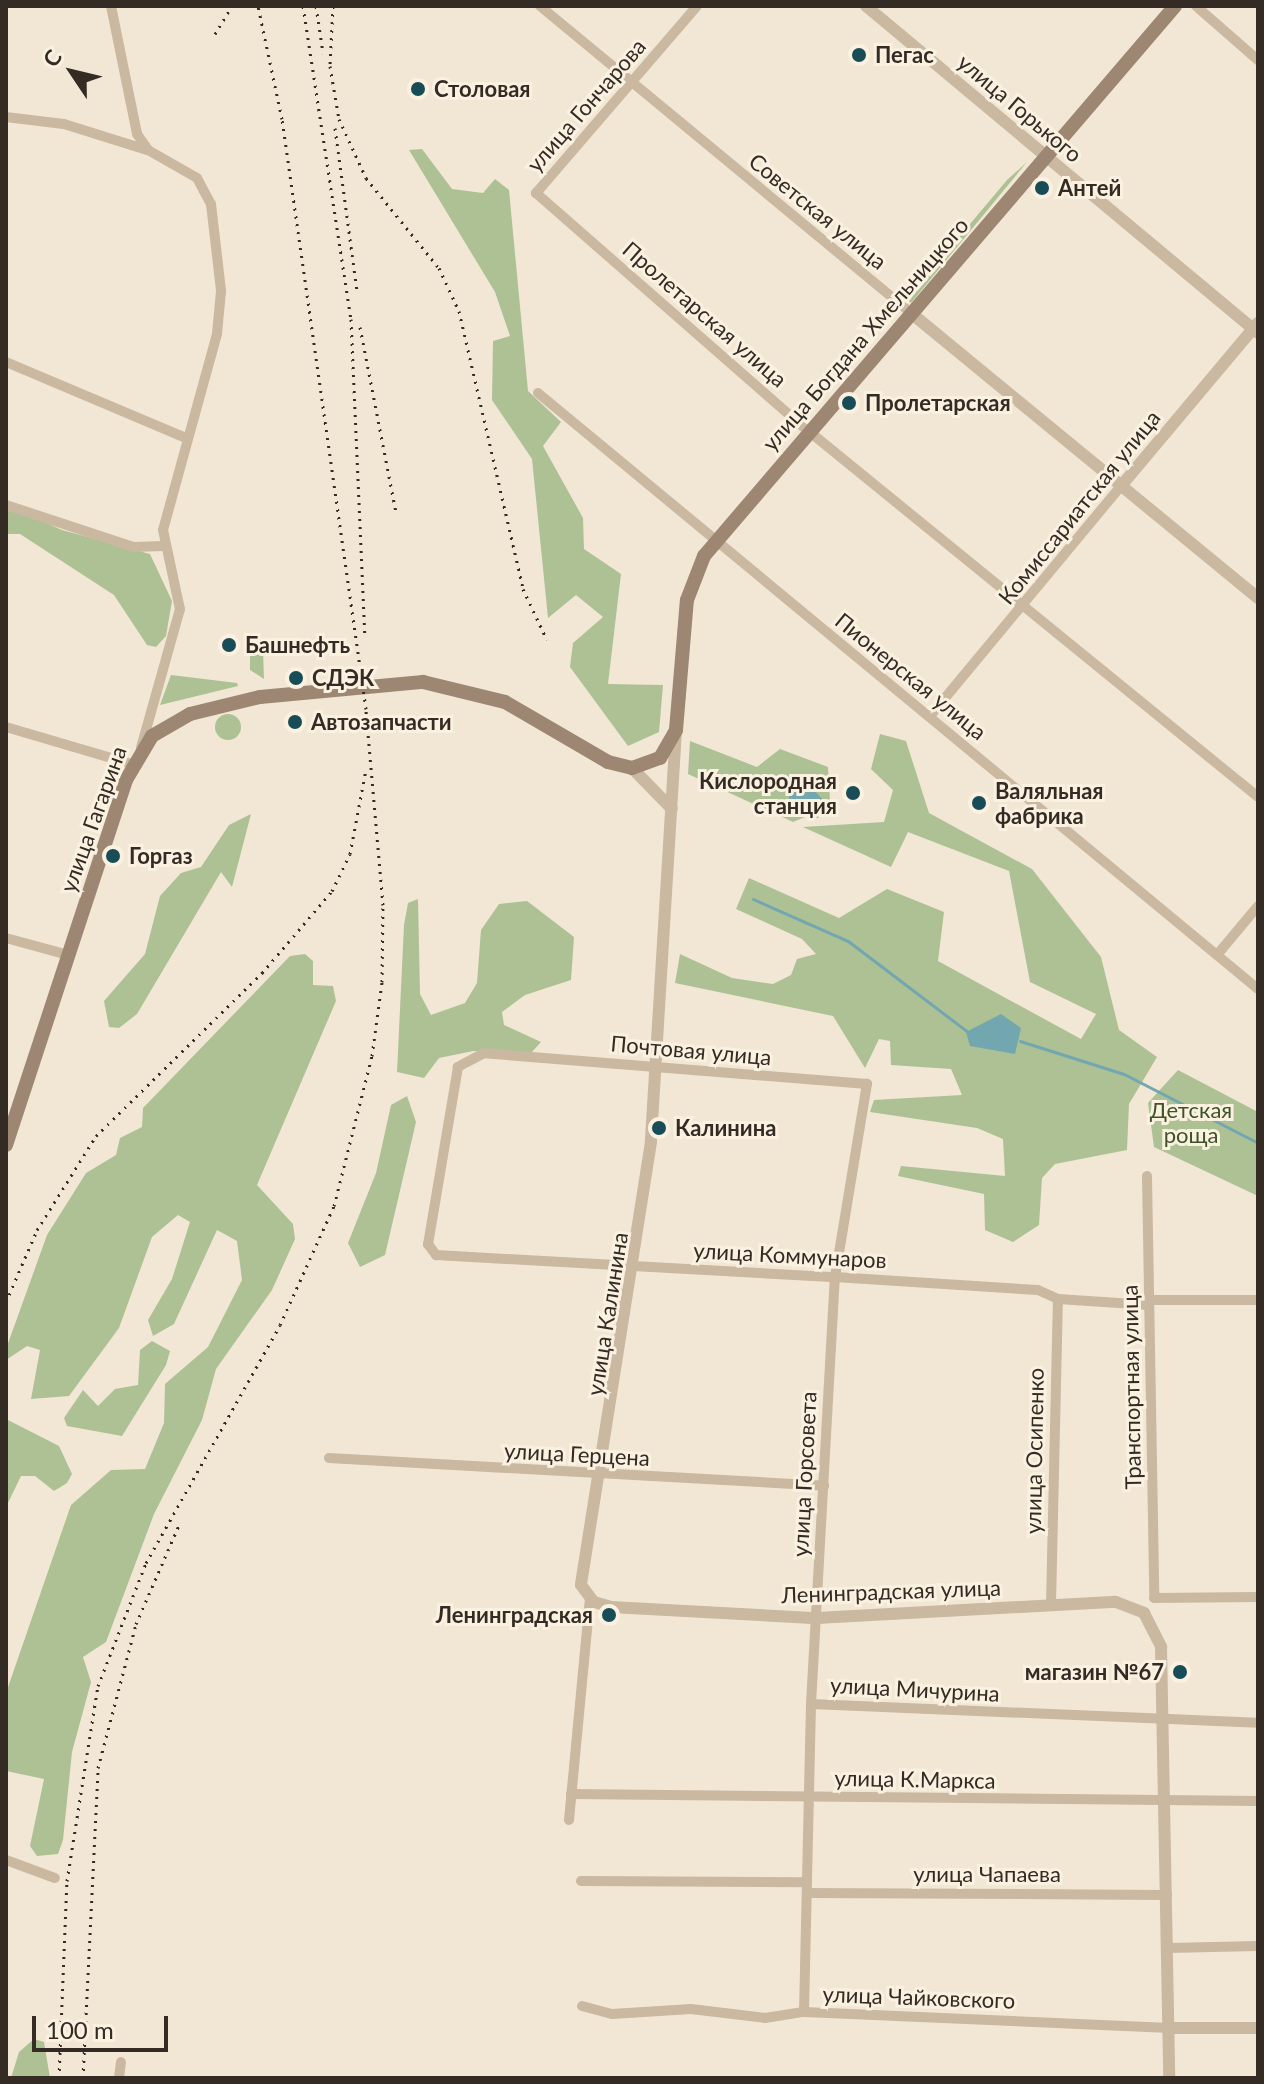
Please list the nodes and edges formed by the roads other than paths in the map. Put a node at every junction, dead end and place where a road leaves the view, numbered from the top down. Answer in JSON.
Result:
{"nodes":[{"id":1,"x":111,"y":6,"type":"edge"},
{"id":2,"x":540,"y":6,"type":"edge"},
{"id":3,"x":697,"y":6,"type":"edge"},
{"id":4,"x":866,"y":6,"type":"edge"},
{"id":5,"x":1175,"y":6,"type":"edge"},
{"id":6,"x":1196,"y":6,"type":"edge"},
{"id":7,"x":1258,"y":60,"type":"edge"},
{"id":8,"x":634,"y":82,"type":"junction"},
{"id":9,"x":6,"y":117,"type":"edge"},
{"id":10,"x":148,"y":150,"type":"junction"},
{"id":11,"x":1047,"y":156,"type":"junction"},
{"id":12,"x":536,"y":193,"type":"joint"},
{"id":13,"x":911,"y":313,"type":"junction"},
{"id":14,"x":1256,"y":328,"type":"edge"},
{"id":15,"x":6,"y":362,"type":"edge"},
{"id":16,"x":538,"y":393,"type":"dead end"},
{"id":17,"x":810,"y":432,"type":"junction"},
{"id":18,"x":186,"y":438,"type":"junction"},
{"id":19,"x":1121,"y":486,"type":"junction"},
{"id":20,"x":6,"y":505,"type":"edge"},
{"id":21,"x":715,"y":542,"type":"junction"},
{"id":22,"x":163,"y":546,"type":"junction"},
{"id":23,"x":1258,"y":598,"type":"edge"},
{"id":24,"x":1024,"y":607,"type":"junction"},
{"id":25,"x":930,"y":716,"type":"junction"},
{"id":26,"x":6,"y":727,"type":"edge"},
{"id":27,"x":676,"y":730,"type":"junction"},
{"id":28,"x":141,"y":748,"type":"junction"},
{"id":29,"x":132,"y":764,"type":"junction"},
{"id":30,"x":632,"y":768,"type":"junction"},
{"id":31,"x":1258,"y":797,"type":"edge"},
{"id":32,"x":672,"y":809,"type":"junction"},
{"id":33,"x":1258,"y":906,"type":"edge"},
{"id":34,"x":6,"y":938,"type":"edge"},
{"id":35,"x":68,"y":955,"type":"junction"},
{"id":36,"x":1217,"y":955,"type":"junction"},
{"id":37,"x":1258,"y":989,"type":"edge"},
{"id":38,"x":657,"y":1070,"type":"junction"},
{"id":39,"x":867,"y":1084,"type":"joint"},
{"id":40,"x":6,"y":1145,"type":"edge"},
{"id":41,"x":1147,"y":1176,"type":"dead end"},
{"id":42,"x":429,"y":1249,"type":"joint"},
{"id":43,"x":636,"y":1267,"type":"junction"},
{"id":44,"x":835,"y":1277,"type":"junction"},
{"id":45,"x":1058,"y":1299,"type":"junction"},
{"id":46,"x":1258,"y":1300,"type":"edge"},
{"id":47,"x":1149,"y":1303,"type":"junction"},
{"id":48,"x":329,"y":1458,"type":"dead end"},
{"id":49,"x":602,"y":1477,"type":"junction"},
{"id":50,"x":824,"y":1486,"type":"junction"},
{"id":51,"x":1258,"y":1597,"type":"edge"},
{"id":52,"x":1154,"y":1598,"type":"junction"},
{"id":53,"x":590,"y":1599,"type":"junction"},
{"id":54,"x":1051,"y":1604,"type":"junction"},
{"id":55,"x":1144,"y":1613,"type":"junction"},
{"id":56,"x":817,"y":1618,"type":"junction"},
{"id":57,"x":811,"y":1704,"type":"junction"},
{"id":58,"x":1163,"y":1722,"type":"junction"},
{"id":59,"x":1258,"y":1723,"type":"edge"},
{"id":60,"x":571,"y":1794,"type":"junction"},
{"id":61,"x":810,"y":1798,"type":"junction"},
{"id":62,"x":1258,"y":1801,"type":"edge"},
{"id":63,"x":1166,"y":1804,"type":"junction"},
{"id":64,"x":569,"y":1820,"type":"dead end"},
{"id":65,"x":6,"y":1860,"type":"edge"},
{"id":66,"x":55,"y":1878,"type":"dead end"},
{"id":67,"x":581,"y":1881,"type":"dead end"},
{"id":68,"x":807,"y":1888,"type":"junction"},
{"id":69,"x":1167,"y":1895,"type":"junction"},
{"id":70,"x":1258,"y":1946,"type":"edge"},
{"id":71,"x":1168,"y":1948,"type":"junction"},
{"id":72,"x":582,"y":2006,"type":"dead end"},
{"id":73,"x":804,"y":2012,"type":"junction"},
{"id":74,"x":1170,"y":2028,"type":"junction"},
{"id":75,"x":1258,"y":2028,"type":"edge"},
{"id":76,"x":121,"y":2062,"type":"dead end"},
{"id":77,"x":119,"y":2078,"type":"edge"},
{"id":78,"x":1169,"y":2078,"type":"edge"}],
"edges":[{"from":1,"to":10,"type":"street"},
{"from":2,"to":8,"type":"street","name":"Советская улица"},
{"from":3,"to":8,"type":"street","name":"улица Гончарова"},
{"from":4,"to":11,"type":"street","name":"улица Горького"},
{"from":5,"to":11,"type":"main road","name":"улица Богдана Хмельницкого"},
{"from":6,"to":7,"type":"street"},
{"from":8,"to":12,"type":"street","name":"улица Гончарова"},
{"from":8,"to":13,"type":"street","name":"Советская улица"},
{"from":9,"to":10,"type":"street"},
{"from":10,"to":18,"type":"street"},
{"from":11,"to":13,"type":"main road","name":"улица Богдана Хмельницкого"},
{"from":11,"to":14,"type":"street","name":"улица Горького"},
{"from":12,"to":17,"type":"street","name":"Пролетарская улица"},
{"from":13,"to":17,"type":"main road","name":"улица Богдана Хмельницкого"},
{"from":13,"to":19,"type":"street","name":"Советская улица"},
{"from":14,"to":19,"type":"street","name":"Комиссариатская улица"},
{"from":15,"to":18,"type":"street"},
{"from":16,"to":21,"type":"street","name":"Пионерская улица"},
{"from":17,"to":21,"type":"main road","name":"улица Богдана Хмельницкого"},
{"from":17,"to":24,"type":"street","name":"Пролетарская улица"},
{"from":18,"to":22,"type":"street"},
{"from":19,"to":23,"type":"street","name":"Советская улица"},
{"from":19,"to":24,"type":"street","name":"Комиссариатская улица"},
{"from":20,"to":22,"type":"street"},
{"from":21,"to":25,"type":"street","name":"Пионерская улица"},
{"from":21,"to":27,"type":"main road","name":"улица Богдана Хмельницкого"},
{"from":22,"to":28,"type":"street"},
{"from":24,"to":25,"type":"street","name":"Комиссариатская улица"},
{"from":24,"to":31,"type":"street","name":"Пролетарская улица"},
{"from":25,"to":36,"type":"street","name":"Пионерская улица"},
{"from":26,"to":29,"type":"street"},
{"from":27,"to":30,"type":"main road"},
{"from":27,"to":32,"type":"street","name":"улица Калинина"},
{"from":28,"to":29,"type":"main road","name":"улица Гагарина"},
{"from":28,"to":30,"type":"main road","name":"улица Гагарина"},
{"from":29,"to":35,"type":"main road","name":"улица Гагарина"},
{"from":30,"to":32,"type":"street"},
{"from":32,"to":38,"type":"street","name":"улица Калинина"},
{"from":33,"to":36,"type":"street"},
{"from":34,"to":35,"type":"street"},
{"from":35,"to":40,"type":"main road","name":"улица Гагарина"},
{"from":36,"to":37,"type":"street","name":"Пионерская улица"},
{"from":38,"to":39,"type":"street","name":"Почтовая улица"},
{"from":38,"to":42,"type":"street","name":"Почтовая улица"},
{"from":38,"to":43,"type":"street","name":"улица Калинина"},
{"from":39,"to":44,"type":"street","name":"улица Горсовета"},
{"from":41,"to":47,"type":"street","name":"Транспортная улица"},
{"from":42,"to":43,"type":"street","name":"улица Коммунаров"},
{"from":43,"to":44,"type":"street","name":"улица Коммунаров"},
{"from":43,"to":49,"type":"street","name":"улица Калинина"},
{"from":44,"to":45,"type":"street","name":"улица Коммунаров"},
{"from":44,"to":50,"type":"street","name":"улица Горсовета"},
{"from":45,"to":47,"type":"street","name":"улица Коммунаров"},
{"from":45,"to":54,"type":"street","name":"улица Осипенко"},
{"from":46,"to":47,"type":"street","name":"улица Коммунаров"},
{"from":47,"to":52,"type":"street","name":"Транспортная улица"},
{"from":48,"to":49,"type":"street","name":"улица Герцена"},
{"from":49,"to":50,"type":"street","name":"улица Герцена"},
{"from":49,"to":53,"type":"street","name":"улица Калинина"},
{"from":50,"to":56,"type":"street","name":"улица Горсовета"},
{"from":51,"to":52,"type":"street"},
{"from":52,"to":55,"type":"street"},
{"from":53,"to":56,"type":"street","name":"Ленинградская улица"},
{"from":53,"to":60,"type":"street","name":"улица Калинина"},
{"from":54,"to":55,"type":"street","name":"Ленинградская улица"},
{"from":54,"to":56,"type":"street","name":"Ленинградская улица"},
{"from":55,"to":58,"type":"street"},
{"from":56,"to":57,"type":"street","name":"улица Горсовета"},
{"from":57,"to":58,"type":"street","name":"улица Мичурина"},
{"from":57,"to":61,"type":"street","name":"улица Горсовета"},
{"from":58,"to":59,"type":"street","name":"улица Мичурина"},
{"from":58,"to":63,"type":"street"},
{"from":60,"to":61,"type":"street","name":"улица К.Маркса"},
{"from":60,"to":64,"type":"street","name":"улица Калинина"},
{"from":61,"to":63,"type":"street","name":"улица К.Маркса"},
{"from":61,"to":68,"type":"street","name":"улица Горсовета"},
{"from":62,"to":63,"type":"street","name":"улица К.Маркса"},
{"from":63,"to":69,"type":"street"},
{"from":65,"to":66,"type":"street"},
{"from":67,"to":68,"type":"street","name":"улица Чапаева"},
{"from":68,"to":69,"type":"street","name":"улица Чапаева"},
{"from":68,"to":73,"type":"street","name":"улица Горсовета"},
{"from":69,"to":71,"type":"street"},
{"from":70,"to":71,"type":"street"},
{"from":71,"to":74,"type":"street"},
{"from":72,"to":73,"type":"street","name":"улица Чайковского"},
{"from":73,"to":74,"type":"street","name":"улица Чайковского"},
{"from":74,"to":75,"type":"street","name":"улица Чайковского"},
{"from":74,"to":78,"type":"street"},
{"from":76,"to":77,"type":"street"}]}
